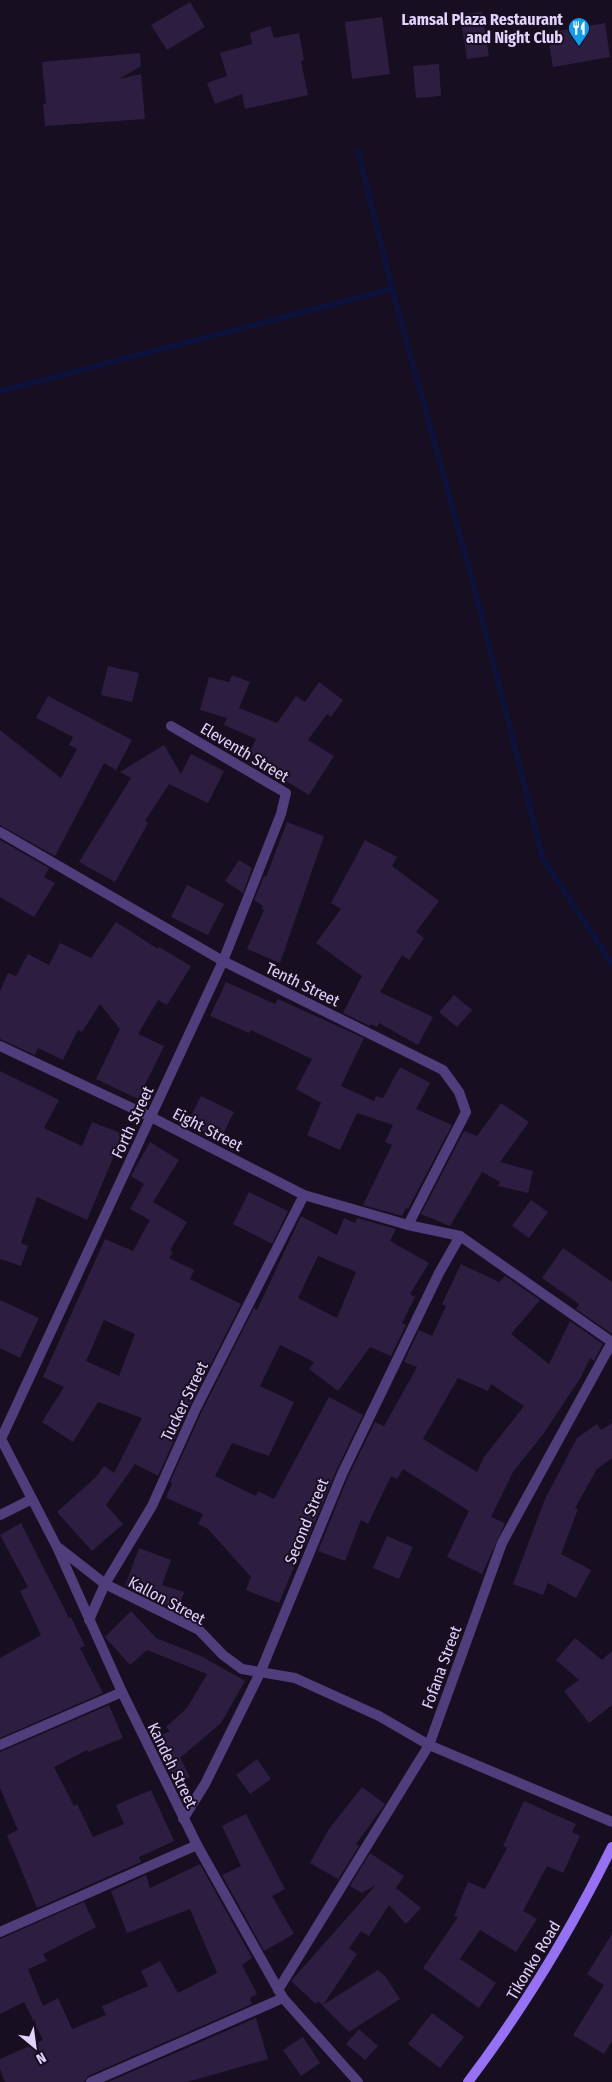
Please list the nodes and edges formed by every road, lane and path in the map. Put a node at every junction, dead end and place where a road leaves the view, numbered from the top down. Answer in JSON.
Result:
{"nodes":[{"id":1,"x":171,"y":726,"type":"dead end"},
{"id":2,"x":282,"y":814,"type":"joint"},
{"id":3,"x":0,"y":832,"type":"edge"},
{"id":4,"x":223,"y":961,"type":"junction"},
{"id":5,"x":0,"y":1046,"type":"edge"},
{"id":6,"x":151,"y":1117,"type":"junction"},
{"id":7,"x":304,"y":1195,"type":"junction"},
{"id":8,"x":408,"y":1225,"type":"junction"},
{"id":9,"x":460,"y":1236,"type":"junction"},
{"id":10,"x":612,"y":1342,"type":"edge"},
{"id":11,"x":0,"y":1438,"type":"edge"},
{"id":12,"x":32,"y":1499,"type":"junction"},
{"id":13,"x":0,"y":1515,"type":"edge"},
{"id":14,"x":57,"y":1547,"type":"junction"},
{"id":15,"x":105,"y":1584,"type":"junction"},
{"id":16,"x":89,"y":1620,"type":"junction"},
{"id":17,"x":260,"y":1673,"type":"junction"},
{"id":18,"x":122,"y":1692,"type":"junction"},
{"id":19,"x":0,"y":1745,"type":"edge"},
{"id":20,"x":429,"y":1745,"type":"junction"},
{"id":21,"x":183,"y":1819,"type":"junction"},
{"id":22,"x":612,"y":1822,"type":"edge"},
{"id":23,"x":197,"y":1845,"type":"junction"},
{"id":24,"x":612,"y":1846,"type":"edge"},
{"id":25,"x":0,"y":1932,"type":"edge"},
{"id":26,"x":280,"y":1994,"type":"junction"},
{"id":27,"x":91,"y":2082,"type":"edge"},
{"id":28,"x":358,"y":2082,"type":"edge"},
{"id":29,"x":468,"y":2082,"type":"edge"}],
"edges":[{"from":1,"to":2,"type":"street","name":"Eleventh Street"},
{"from":2,"to":4,"type":"street","name":"Forth Street"},
{"from":3,"to":4,"type":"street","name":"Tenth Street"},
{"from":4,"to":6,"type":"street","name":"Forth Street"},
{"from":4,"to":8,"type":"street","name":"Tenth Street"},
{"from":5,"to":6,"type":"street","name":"Eight Street"},
{"from":6,"to":7,"type":"street","name":"Eight Street"},
{"from":6,"to":11,"type":"street","name":"Forth Street"},
{"from":7,"to":8,"type":"street","name":"Eight Street"},
{"from":7,"to":15,"type":"street","name":"Tucker Street"},
{"from":8,"to":9,"type":"street","name":"Eight Street"},
{"from":9,"to":10,"type":"street"},
{"from":9,"to":17,"type":"street","name":"Second Street"},
{"from":10,"to":20,"type":"street","name":"Fofana Street"},
{"from":11,"to":12,"type":"street","name":"Kandeh Street"},
{"from":12,"to":13,"type":"street"},
{"from":12,"to":14,"type":"street","name":"Kandeh Street"},
{"from":14,"to":15,"type":"street","name":"Kallon Street"},
{"from":14,"to":16,"type":"street","name":"Kandeh Street"},
{"from":15,"to":16,"type":"street","name":"Tucker Street"},
{"from":15,"to":17,"type":"street","name":"Kallon Street"},
{"from":16,"to":18,"type":"street","name":"Kandeh Street"},
{"from":17,"to":20,"type":"street","name":"Kallon Street"},
{"from":17,"to":21,"type":"street","name":"Second Street"},
{"from":18,"to":19,"type":"street"},
{"from":18,"to":21,"type":"street","name":"Kandeh Street"},
{"from":20,"to":22,"type":"street","name":"Kallon Street"},
{"from":20,"to":26,"type":"street","name":"Fofana Street"},
{"from":21,"to":23,"type":"street","name":"Kandeh Street"},
{"from":23,"to":25,"type":"street"},
{"from":23,"to":26,"type":"street","name":"Kandeh Street"},
{"from":24,"to":29,"type":"street","name":"Tikonko Road"},
{"from":26,"to":27,"type":"street"},
{"from":26,"to":28,"type":"street","name":"Kandeh Street"}]}
